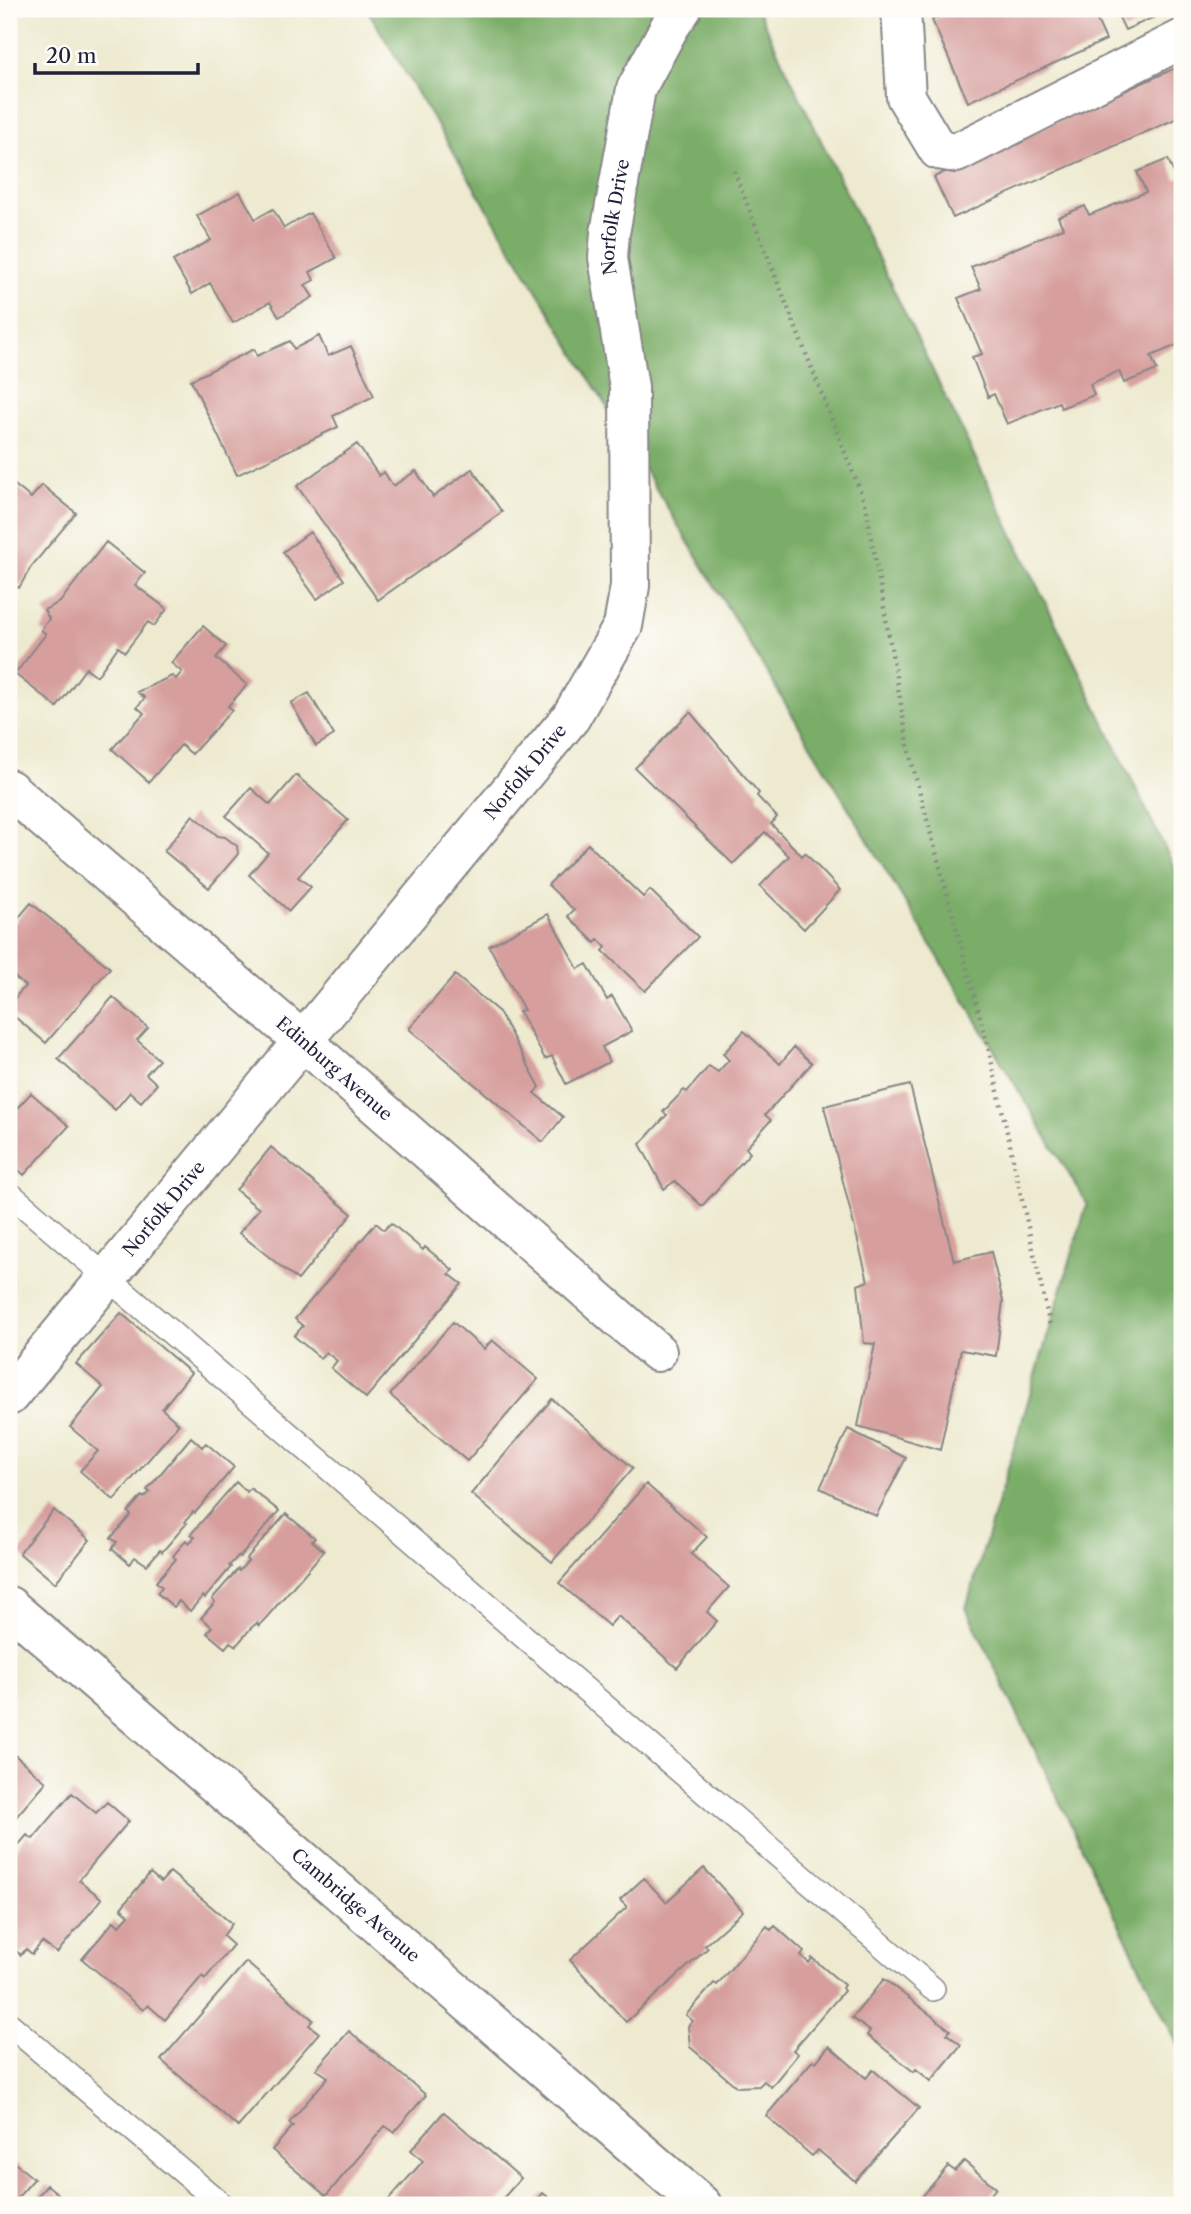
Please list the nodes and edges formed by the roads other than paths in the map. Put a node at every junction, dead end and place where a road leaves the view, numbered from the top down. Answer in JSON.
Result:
{"nodes":[{"id":1,"x":682,"y":9,"type":"edge"},
{"id":2,"x":901,"y":9,"type":"edge"},
{"id":3,"x":1182,"y":39,"type":"edge"},
{"id":4,"x":9,"y":789,"type":"edge"},
{"id":5,"x":304,"y":1042,"type":"junction"},
{"id":6,"x":9,"y":1193,"type":"edge"},
{"id":7,"x":108,"y":1277,"type":"junction"},
{"id":8,"x":657,"y":1352,"type":"dead end"},
{"id":9,"x":9,"y":1396,"type":"edge"},
{"id":10,"x":9,"y":1606,"type":"edge"},
{"id":11,"x":933,"y":1989,"type":"dead end"},
{"id":12,"x":9,"y":2024,"type":"edge"},
{"id":13,"x":222,"y":2205,"type":"edge"},
{"id":14,"x":702,"y":2205,"type":"edge"}],
"edges":[{"from":1,"to":5,"type":"street","name":"Norfolk Drive"},
{"from":2,"to":3,"type":"street"},
{"from":4,"to":5,"type":"street","name":"Edinburg Avenue"},
{"from":5,"to":7,"type":"street","name":"Norfolk Drive"},
{"from":5,"to":8,"type":"street","name":"Edinburg Avenue"},
{"from":6,"to":7,"type":"lane"},
{"from":7,"to":9,"type":"street","name":"Norfolk Drive"},
{"from":7,"to":11,"type":"lane"},
{"from":10,"to":14,"type":"street","name":"Cambridge Avenue"},
{"from":12,"to":13,"type":"lane"}]}
